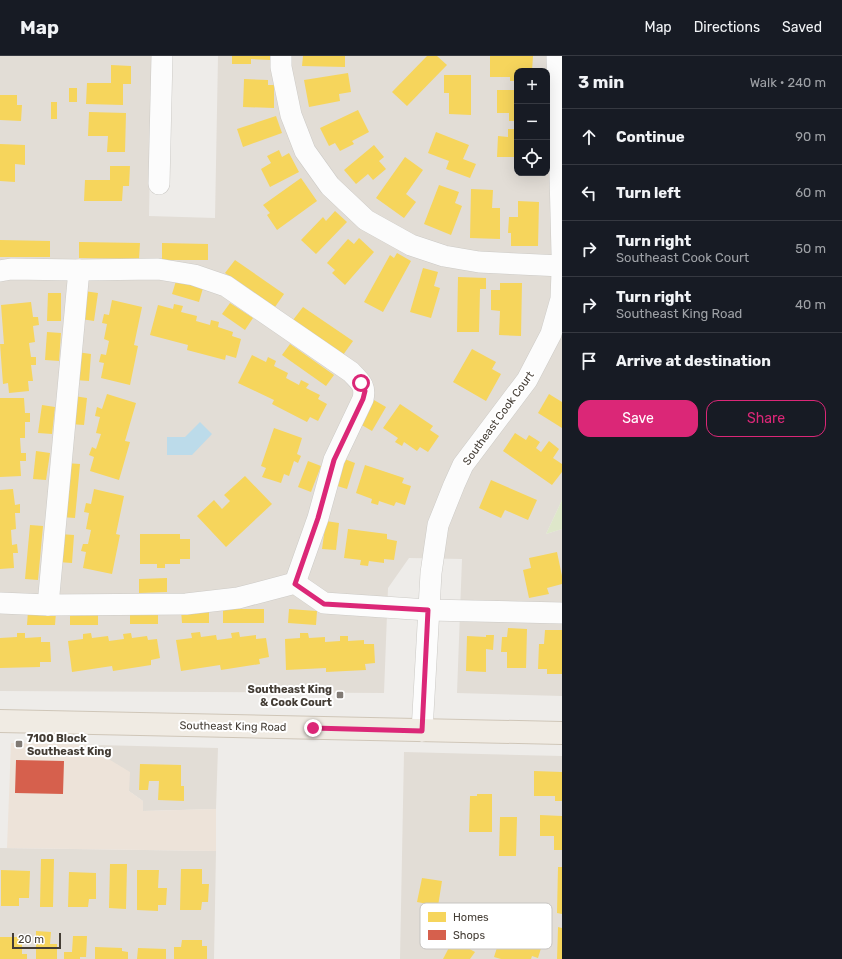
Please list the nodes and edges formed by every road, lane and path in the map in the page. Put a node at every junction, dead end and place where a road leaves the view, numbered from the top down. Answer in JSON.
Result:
{"nodes":[{"id":1,"x":162,"y":56,"type":"edge"},
{"id":2,"x":281,"y":56,"type":"edge"},
{"id":3,"x":557,"y":56,"type":"edge"},
{"id":4,"x":159,"y":184,"type":"dead end"},
{"id":5,"x":562,"y":253,"type":"edge"},
{"id":6,"x":562,"y":266,"type":"edge"},
{"id":7,"x":79,"y":270,"type":"junction"},
{"id":8,"x":0,"y":271,"type":"edge"},
{"id":9,"x":562,"y":272,"type":"edge"},
{"id":10,"x":295,"y":584,"type":"junction"},
{"id":11,"x":0,"y":603,"type":"edge"},
{"id":12,"x":48,"y":605,"type":"junction"},
{"id":13,"x":428,"y":610,"type":"junction"},
{"id":14,"x":562,"y":613,"type":"edge"},
{"id":15,"x":0,"y":721,"type":"edge"},
{"id":16,"x":422,"y":731,"type":"junction"},
{"id":17,"x":562,"y":733,"type":"edge"}],
"edges":[{"from":1,"to":4,"type":"street"},
{"from":2,"to":6,"type":"street"},
{"from":3,"to":5,"type":"street"},
{"from":7,"to":8,"type":"street"},
{"from":7,"to":10,"type":"street"},
{"from":7,"to":12,"type":"street"},
{"from":9,"to":13,"type":"street","name":"Southeast Cook Court"},
{"from":10,"to":12,"type":"street"},
{"from":10,"to":13,"type":"street"},
{"from":11,"to":12,"type":"street"},
{"from":13,"to":14,"type":"street"},
{"from":13,"to":16,"type":"street","name":"Southeast Cook Court"},
{"from":15,"to":16,"type":"main road","name":"Southeast King Road"},
{"from":16,"to":17,"type":"main road","name":"Southeast King Road"}]}
